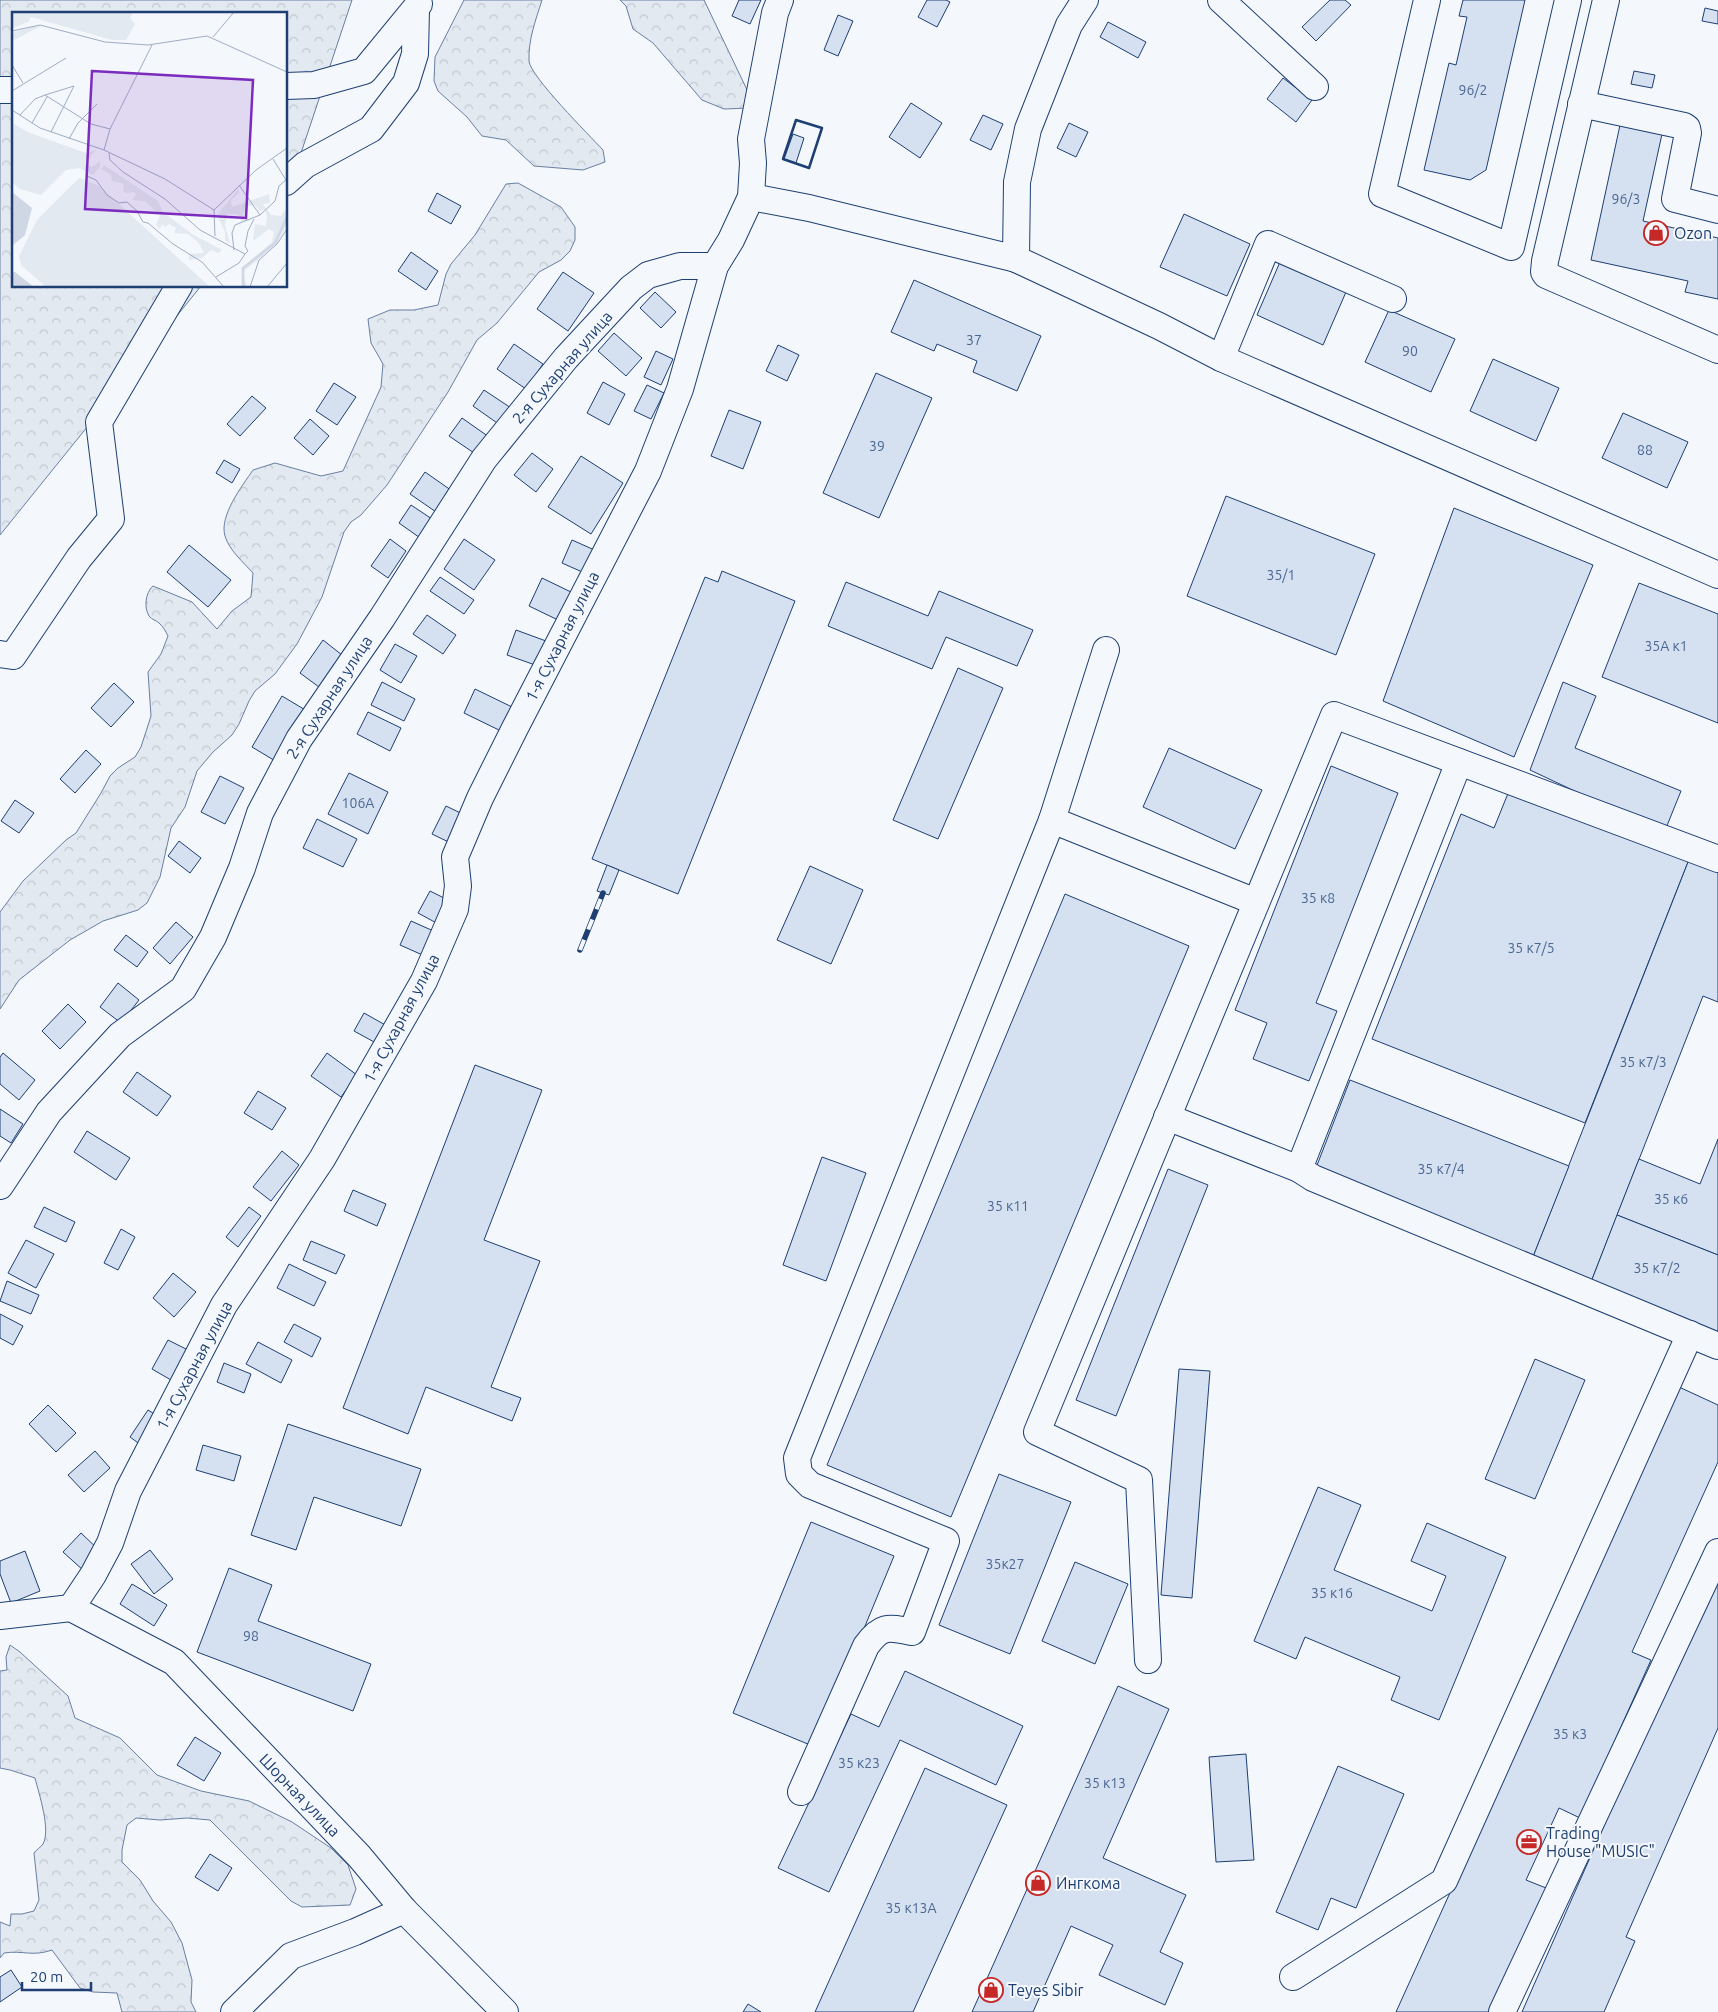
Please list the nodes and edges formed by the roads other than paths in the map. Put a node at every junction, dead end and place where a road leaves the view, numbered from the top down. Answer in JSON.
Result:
{"nodes":[{"id":1,"x":780,"y":0,"type":"edge"},
{"id":2,"x":1085,"y":0,"type":"edge"},
{"id":3,"x":1221,"y":0,"type":"edge"},
{"id":4,"x":1427,"y":0,"type":"edge"},
{"id":5,"x":1568,"y":0,"type":"edge"},
{"id":6,"x":1606,"y":0,"type":"edge"},
{"id":7,"x":419,"y":5,"type":"edge"},
{"id":8,"x":288,"y":86,"type":"edge"},
{"id":9,"x":1315,"y":87,"type":"dead end"},
{"id":10,"x":1581,"y":104,"type":"junction"},
{"id":11,"x":288,"y":180,"type":"edge"},
{"id":12,"x":751,"y":197,"type":"junction"},
{"id":13,"x":1718,"y":210,"type":"edge"},
{"id":14,"x":1511,"y":247,"type":"junction"},
{"id":15,"x":1016,"y":259,"type":"junction"},
{"id":16,"x":1545,"y":261,"type":"junction"},
{"id":17,"x":715,"y":266,"type":"junction"},
{"id":18,"x":179,"y":288,"type":"edge"},
{"id":19,"x":1393,"y":299,"type":"dead end"},
{"id":20,"x":1718,"y":350,"type":"edge"},
{"id":21,"x":1221,"y":358,"type":"junction"},
{"id":22,"x":1718,"y":575,"type":"edge"},
{"id":23,"x":1106,"y":650,"type":"dead end"},
{"id":24,"x":0,"y":654,"type":"edge"},
{"id":25,"x":1459,"y":762,"type":"junction"},
{"id":26,"x":1052,"y":820,"type":"junction"},
{"id":27,"x":1718,"y":859,"type":"edge"},
{"id":28,"x":1256,"y":902,"type":"junction"},
{"id":29,"x":1167,"y":1117,"type":"junction"},
{"id":30,"x":1299,"y":1169,"type":"junction"},
{"id":31,"x":0,"y":1186,"type":"edge"},
{"id":32,"x":1690,"y":1334,"type":"junction"},
{"id":33,"x":1718,"y":1346,"type":"edge"},
{"id":34,"x":1718,"y":1552,"type":"edge"},
{"id":35,"x":72,"y":1608,"type":"junction"},
{"id":36,"x":0,"y":1616,"type":"edge"},
{"id":37,"x":1148,"y":1660,"type":"dead end"},
{"id":38,"x":801,"y":1792,"type":"dead end"},
{"id":39,"x":404,"y":1910,"type":"junction"},
{"id":40,"x":1293,"y":1978,"type":"dead end"},
{"id":41,"x":234,"y":2012,"type":"edge"},
{"id":42,"x":505,"y":2012,"type":"edge"},
{"id":43,"x":1502,"y":2012,"type":"edge"}],
"edges":[{"from":1,"to":12,"type":"street"},
{"from":2,"to":15,"type":"street"},
{"from":3,"to":9,"type":"street"},
{"from":4,"to":14,"type":"street"},
{"from":5,"to":14,"type":"street"},
{"from":6,"to":10,"type":"street"},
{"from":7,"to":8,"type":"street"},
{"from":7,"to":11,"type":"street"},
{"from":10,"to":13,"type":"street"},
{"from":10,"to":16,"type":"street"},
{"from":12,"to":15,"type":"street"},
{"from":12,"to":17,"type":"street","name":"1-я Сухарная улица"},
{"from":14,"to":16,"type":"street"},
{"from":15,"to":21,"type":"street"},
{"from":16,"to":20,"type":"street"},
{"from":17,"to":31,"type":"street","name":"2-я Сухарная улица"},
{"from":17,"to":35,"type":"street","name":"1-я Сухарная улица"},
{"from":18,"to":24,"type":"street"},
{"from":19,"to":21,"type":"street"},
{"from":21,"to":22,"type":"street"},
{"from":23,"to":26,"type":"street"},
{"from":25,"to":27,"type":"street"},
{"from":25,"to":28,"type":"street"},
{"from":25,"to":30,"type":"street"},
{"from":26,"to":28,"type":"street"},
{"from":26,"to":38,"type":"street"},
{"from":28,"to":29,"type":"street"},
{"from":29,"to":30,"type":"street"},
{"from":29,"to":37,"type":"street"},
{"from":30,"to":32,"type":"street"},
{"from":32,"to":33,"type":"street"},
{"from":32,"to":40,"type":"street"},
{"from":34,"to":43,"type":"street"},
{"from":35,"to":36,"type":"street"},
{"from":35,"to":39,"type":"street","name":"Шорная улица"},
{"from":39,"to":41,"type":"street"},
{"from":39,"to":42,"type":"street","name":"Шорная улица"}]}
